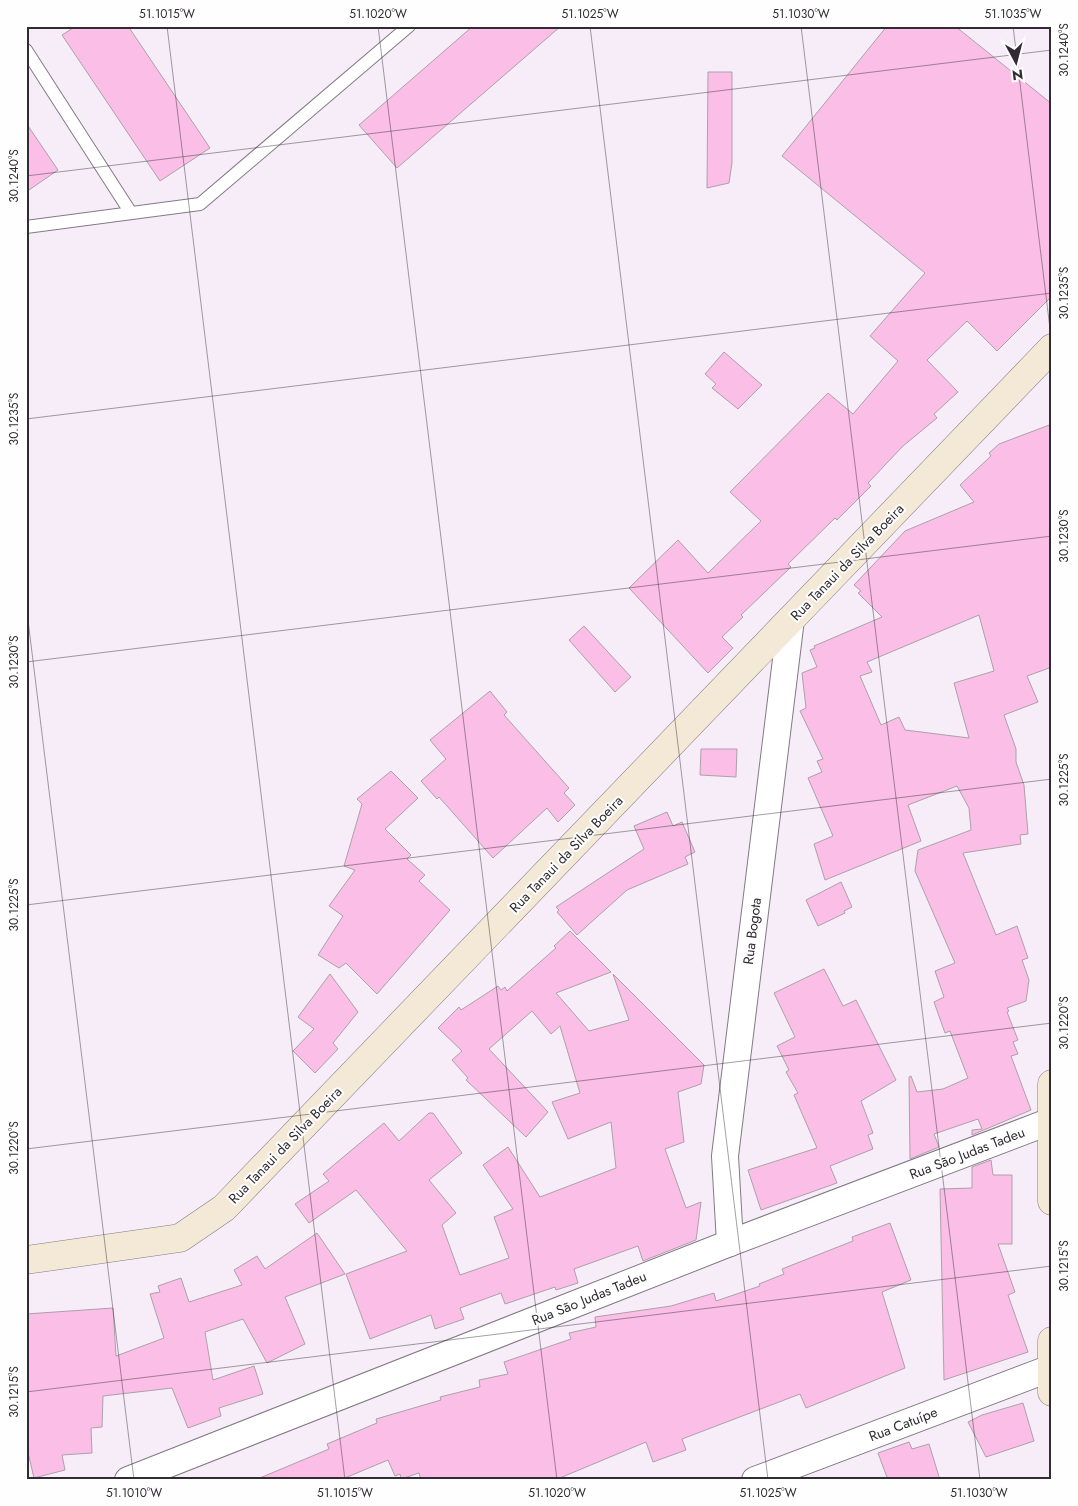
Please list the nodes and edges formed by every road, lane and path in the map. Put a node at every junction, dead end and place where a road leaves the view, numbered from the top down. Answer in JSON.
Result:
{"nodes":[{"id":1,"x":409,"y":26,"type":"edge"},
{"id":2,"x":26,"y":50,"type":"edge"},
{"id":3,"x":131,"y":213,"type":"junction"},
{"id":4,"x":26,"y":227,"type":"edge"},
{"id":5,"x":1052,"y":348,"type":"edge"},
{"id":6,"x":791,"y":619,"type":"junction"},
{"id":7,"x":1052,"y":1084,"type":"edge"},
{"id":8,"x":1050,"y":1121,"type":"junction"},
{"id":9,"x":1052,"y":1201,"type":"edge"},
{"id":10,"x":730,"y":1243,"type":"junction"},
{"id":11,"x":26,"y":1260,"type":"edge"},
{"id":12,"x":1052,"y":1341,"type":"edge"},
{"id":13,"x":1051,"y":1380,"type":"edge"},
{"id":14,"x":128,"y":1480,"type":"edge"},
{"id":15,"x":755,"y":1480,"type":"edge"}],
"edges":[{"from":1,"to":3,"type":"lane"},
{"from":2,"to":3,"type":"lane"},
{"from":3,"to":4,"type":"lane"},
{"from":5,"to":6,"type":"street","name":"Rua Tanaui da Silva Boeira"},
{"from":6,"to":10,"type":"street","name":"Rua Bogota"},
{"from":6,"to":11,"type":"street","name":"Rua Tanaui da Silva Boeira"},
{"from":7,"to":8,"type":"street"},
{"from":8,"to":9,"type":"street"},
{"from":8,"to":10,"type":"street","name":"Rua São Judas Tadeu"},
{"from":10,"to":14,"type":"street","name":"Rua São Judas Tadeu"},
{"from":12,"to":13,"type":"street"},
{"from":13,"to":15,"type":"street","name":"Rua Catuípe"}]}
